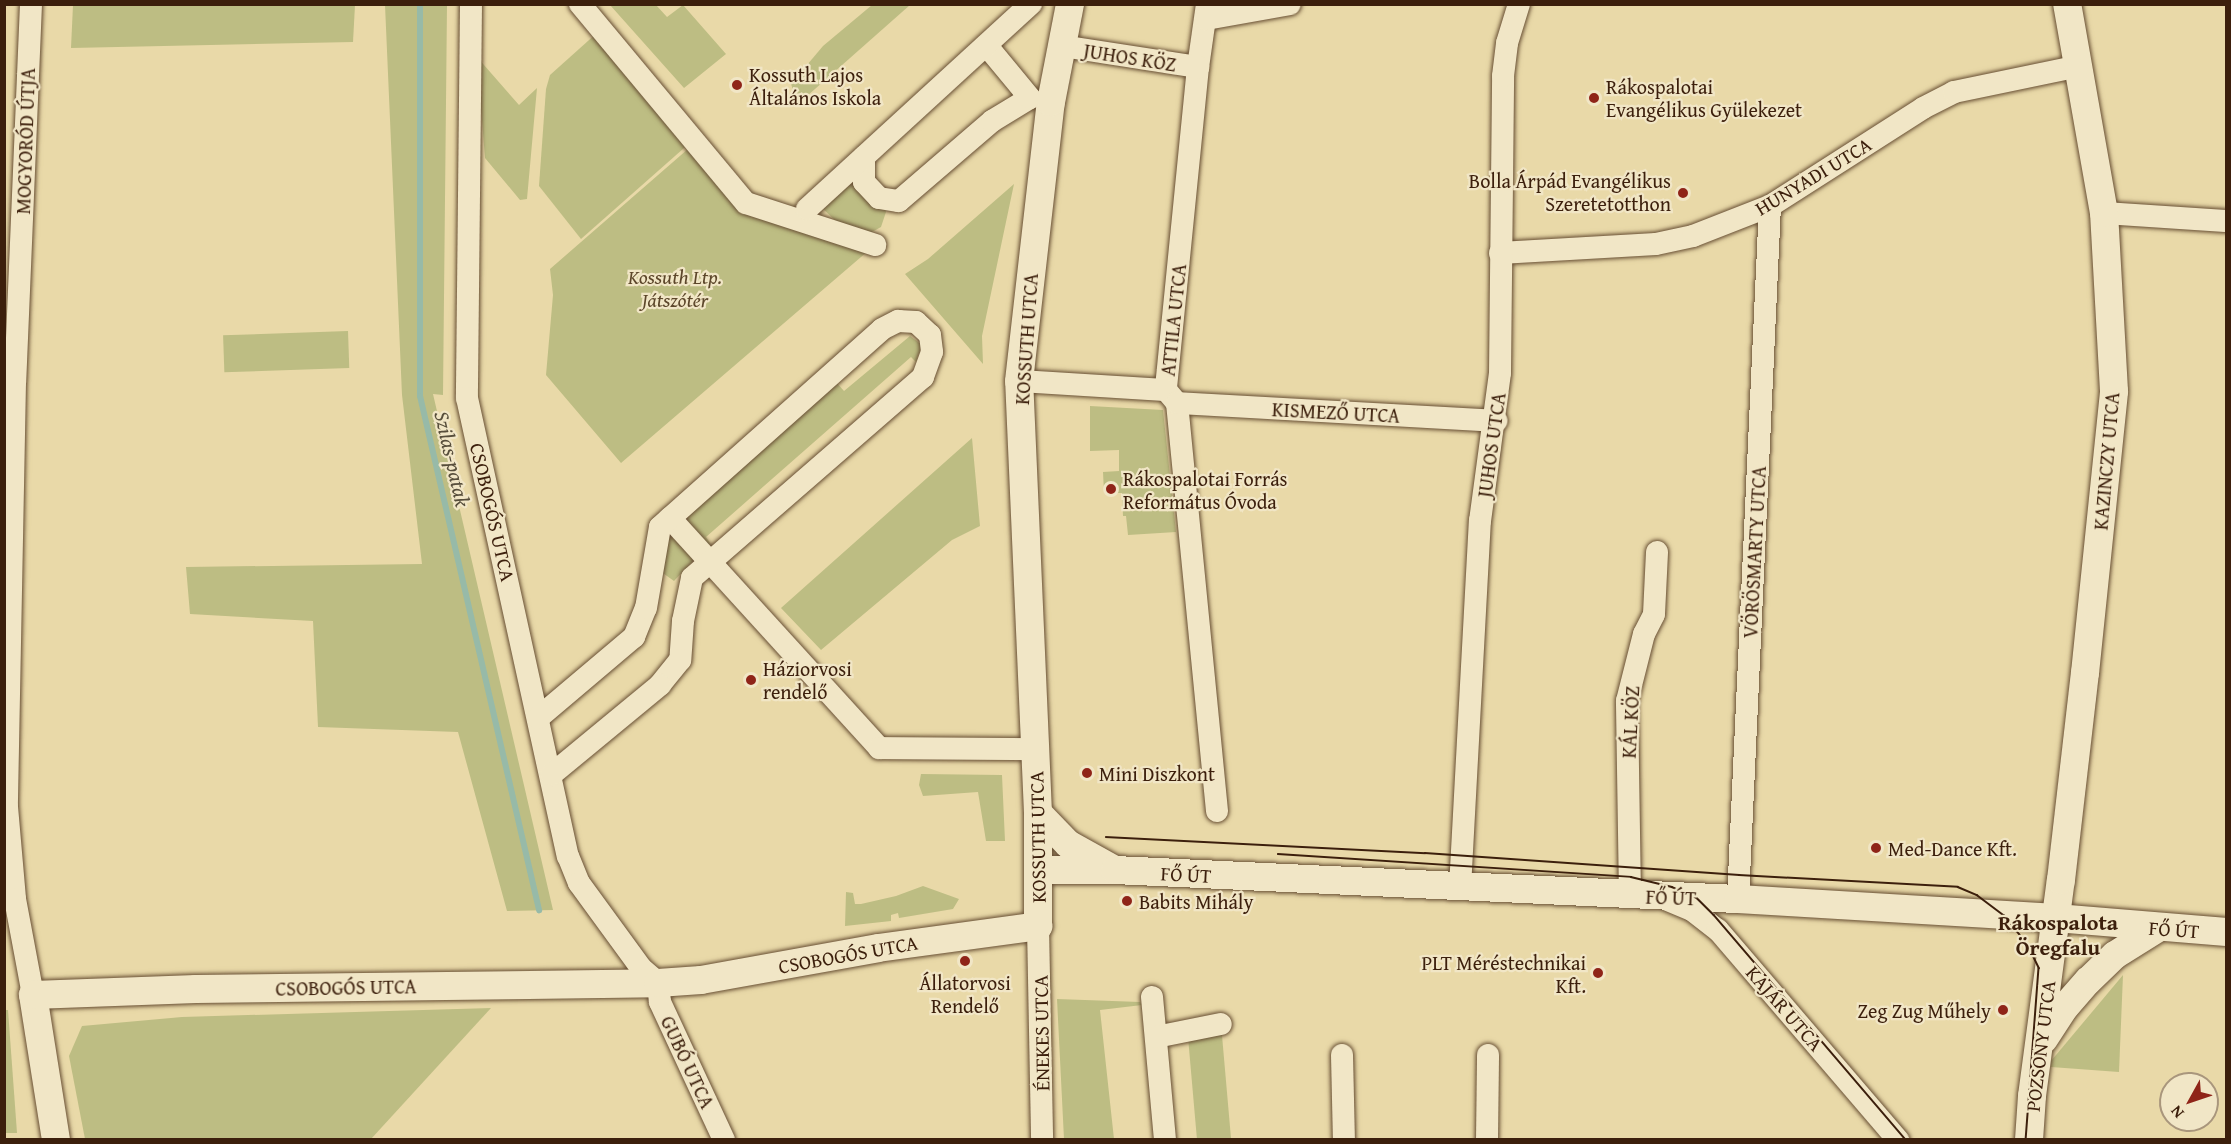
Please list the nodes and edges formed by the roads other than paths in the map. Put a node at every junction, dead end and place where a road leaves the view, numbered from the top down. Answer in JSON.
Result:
{"nodes":[{"id":1,"x":31,"y":4,"type":"edge"},
{"id":2,"x":471,"y":4,"type":"edge"},
{"id":3,"x":580,"y":4,"type":"edge"},
{"id":4,"x":1031,"y":4,"type":"edge"},
{"id":5,"x":1070,"y":4,"type":"edge"},
{"id":6,"x":1290,"y":4,"type":"edge"},
{"id":7,"x":1519,"y":4,"type":"edge"},
{"id":8,"x":2067,"y":4,"type":"edge"},
{"id":9,"x":1206,"y":12,"type":"edge"},
{"id":10,"x":987,"y":46,"type":"junction"},
{"id":11,"x":1062,"y":46,"type":"junction"},
{"id":12,"x":2079,"y":66,"type":"junction"},
{"id":13,"x":1198,"y":67,"type":"junction"},
{"id":14,"x":1041,"y":100,"type":"junction"},
{"id":15,"x":864,"y":158,"type":"junction"},
{"id":16,"x":1770,"y":206,"type":"junction"},
{"id":17,"x":807,"y":209,"type":"dead end"},
{"id":18,"x":2104,"y":213,"type":"junction"},
{"id":19,"x":2226,"y":220,"type":"edge"},
{"id":20,"x":875,"y":245,"type":"dead end"},
{"id":21,"x":1500,"y":253,"type":"junction"},
{"id":22,"x":10,"y":375,"type":"edge"},
{"id":23,"x":1019,"y":381,"type":"junction"},
{"id":24,"x":1172,"y":396,"type":"junction"},
{"id":25,"x":1496,"y":421,"type":"junction"},
{"id":26,"x":670,"y":518,"type":"junction"},
{"id":27,"x":1658,"y":552,"type":"dead end"},
{"id":28,"x":710,"y":562,"type":"junction"},
{"id":29,"x":538,"y":717,"type":"junction"},
{"id":30,"x":1035,"y":749,"type":"junction"},
{"id":31,"x":551,"y":775,"type":"junction"},
{"id":32,"x":1217,"y":811,"type":"dead end"},
{"id":33,"x":1038,"y":813,"type":"junction"},
{"id":34,"x":1038,"y":870,"type":"junction"},
{"id":35,"x":1115,"y":870,"type":"junction"},
{"id":36,"x":1460,"y":888,"type":"junction"},
{"id":37,"x":1630,"y":896,"type":"junction"},
{"id":38,"x":1658,"y":896,"type":"junction"},
{"id":39,"x":1738,"y":899,"type":"junction"},
{"id":40,"x":2056,"y":918,"type":"junction"},
{"id":41,"x":1038,"y":926,"type":"junction"},
{"id":42,"x":2158,"y":928,"type":"junction"},
{"id":43,"x":2226,"y":932,"type":"edge"},
{"id":44,"x":658,"y":983,"type":"junction"},
{"id":45,"x":33,"y":995,"type":"junction"},
{"id":46,"x":1152,"y":997,"type":"dead end"},
{"id":47,"x":1221,"y":1024,"type":"dead end"},
{"id":48,"x":1156,"y":1037,"type":"junction"},
{"id":49,"x":2038,"y":1049,"type":"junction"},
{"id":50,"x":1488,"y":1054,"type":"dead end"},
{"id":51,"x":1342,"y":1055,"type":"dead end"},
{"id":52,"x":56,"y":1140,"type":"edge"},
{"id":53,"x":724,"y":1140,"type":"edge"},
{"id":54,"x":1042,"y":1140,"type":"edge"},
{"id":55,"x":1165,"y":1140,"type":"edge"},
{"id":56,"x":1344,"y":1140,"type":"edge"},
{"id":57,"x":1487,"y":1140,"type":"edge"},
{"id":58,"x":1898,"y":1140,"type":"edge"},
{"id":59,"x":2029,"y":1140,"type":"edge"}],
"edges":[{"from":1,"to":22,"type":"street","name":"MOGYORÓD ÚTJA"},
{"from":2,"to":29,"type":"street","name":"CSOBOGÓS UTCA"},
{"from":3,"to":20,"type":"street"},
{"from":4,"to":10,"type":"street"},
{"from":5,"to":11,"type":"street","name":"KOSSUTH UTCA"},
{"from":6,"to":9,"type":"street"},
{"from":7,"to":21,"type":"street","name":"JUHOS UTCA"},
{"from":8,"to":12,"type":"street","name":"KAZINCZY UTCA"},
{"from":9,"to":13,"type":"street","name":"ATTILA UTCA"},
{"from":10,"to":14,"type":"street"},
{"from":10,"to":15,"type":"street"},
{"from":11,"to":13,"type":"street","name":"JUHOS KÖZ"},
{"from":11,"to":14,"type":"street","name":"KOSSUTH UTCA"},
{"from":12,"to":16,"type":"street","name":"HUNYADI UTCA"},
{"from":12,"to":18,"type":"street","name":"KAZINCZY UTCA"},
{"from":13,"to":24,"type":"street","name":"ATTILA UTCA"},
{"from":14,"to":15,"type":"street"},
{"from":14,"to":23,"type":"street","name":"KOSSUTH UTCA"},
{"from":15,"to":17,"type":"street"},
{"from":16,"to":21,"type":"street","name":"HUNYADI UTCA"},
{"from":16,"to":39,"type":"street","name":"VÖRÖSMARTY UTCA"},
{"from":18,"to":19,"type":"street"},
{"from":18,"to":40,"type":"street","name":"KAZINCZY UTCA"},
{"from":21,"to":25,"type":"street","name":"JUHOS UTCA"},
{"from":22,"to":45,"type":"street","name":"MOGYORÓD ÚTJA"},
{"from":23,"to":24,"type":"street","name":"KISMEZŐ UTCA"},
{"from":23,"to":30,"type":"street","name":"KOSSUTH UTCA"},
{"from":24,"to":25,"type":"street","name":"KISMEZŐ UTCA"},
{"from":24,"to":32,"type":"street","name":"ATTILA UTCA"},
{"from":25,"to":36,"type":"street","name":"JUHOS UTCA"},
{"from":26,"to":28,"type":"street","name":"KOSSUTH UTCA"},
{"from":26,"to":28,"type":"street"},
{"from":26,"to":29,"type":"street"},
{"from":27,"to":37,"type":"street","name":"KÁL KÖZ"},
{"from":28,"to":30,"type":"street","name":"KOSSUTH UTCA"},
{"from":28,"to":31,"type":"street"},
{"from":29,"to":31,"type":"street","name":"CSOBOGÓS UTCA"},
{"from":30,"to":33,"type":"street","name":"KOSSUTH UTCA"},
{"from":31,"to":44,"type":"street","name":"CSOBOGÓS UTCA"},
{"from":33,"to":34,"type":"street","name":"KOSSUTH UTCA"},
{"from":33,"to":35,"type":"street","name":"FŐ ÚT"},
{"from":34,"to":35,"type":"street","name":"FŐ ÚT"},
{"from":34,"to":41,"type":"street","name":"KOSSUTH UTCA"},
{"from":35,"to":36,"type":"street","name":"FŐ ÚT"},
{"from":36,"to":37,"type":"street","name":"FŐ ÚT"},
{"from":37,"to":38,"type":"street","name":"FŐ ÚT"},
{"from":38,"to":39,"type":"street","name":"FŐ ÚT"},
{"from":38,"to":58,"type":"street","name":"KAJÁR UTCA"},
{"from":39,"to":40,"type":"street","name":"FŐ ÚT"},
{"from":40,"to":42,"type":"street","name":"FŐ ÚT"},
{"from":40,"to":49,"type":"street","name":"POZSONY UTCA"},
{"from":41,"to":44,"type":"street","name":"CSOBOGÓS UTCA"},
{"from":41,"to":54,"type":"street","name":"ÉNEKES UTCA"},
{"from":42,"to":43,"type":"street","name":"FŐ ÚT"},
{"from":42,"to":49,"type":"street"},
{"from":44,"to":45,"type":"street","name":"CSOBOGÓS UTCA"},
{"from":44,"to":53,"type":"street","name":"GUBÓ UTCA"},
{"from":45,"to":52,"type":"street"},
{"from":46,"to":48,"type":"street"},
{"from":47,"to":48,"type":"street"},
{"from":48,"to":55,"type":"street"},
{"from":49,"to":59,"type":"street","name":"POZSONY UTCA"},
{"from":50,"to":57,"type":"street"},
{"from":51,"to":56,"type":"street"}]}
